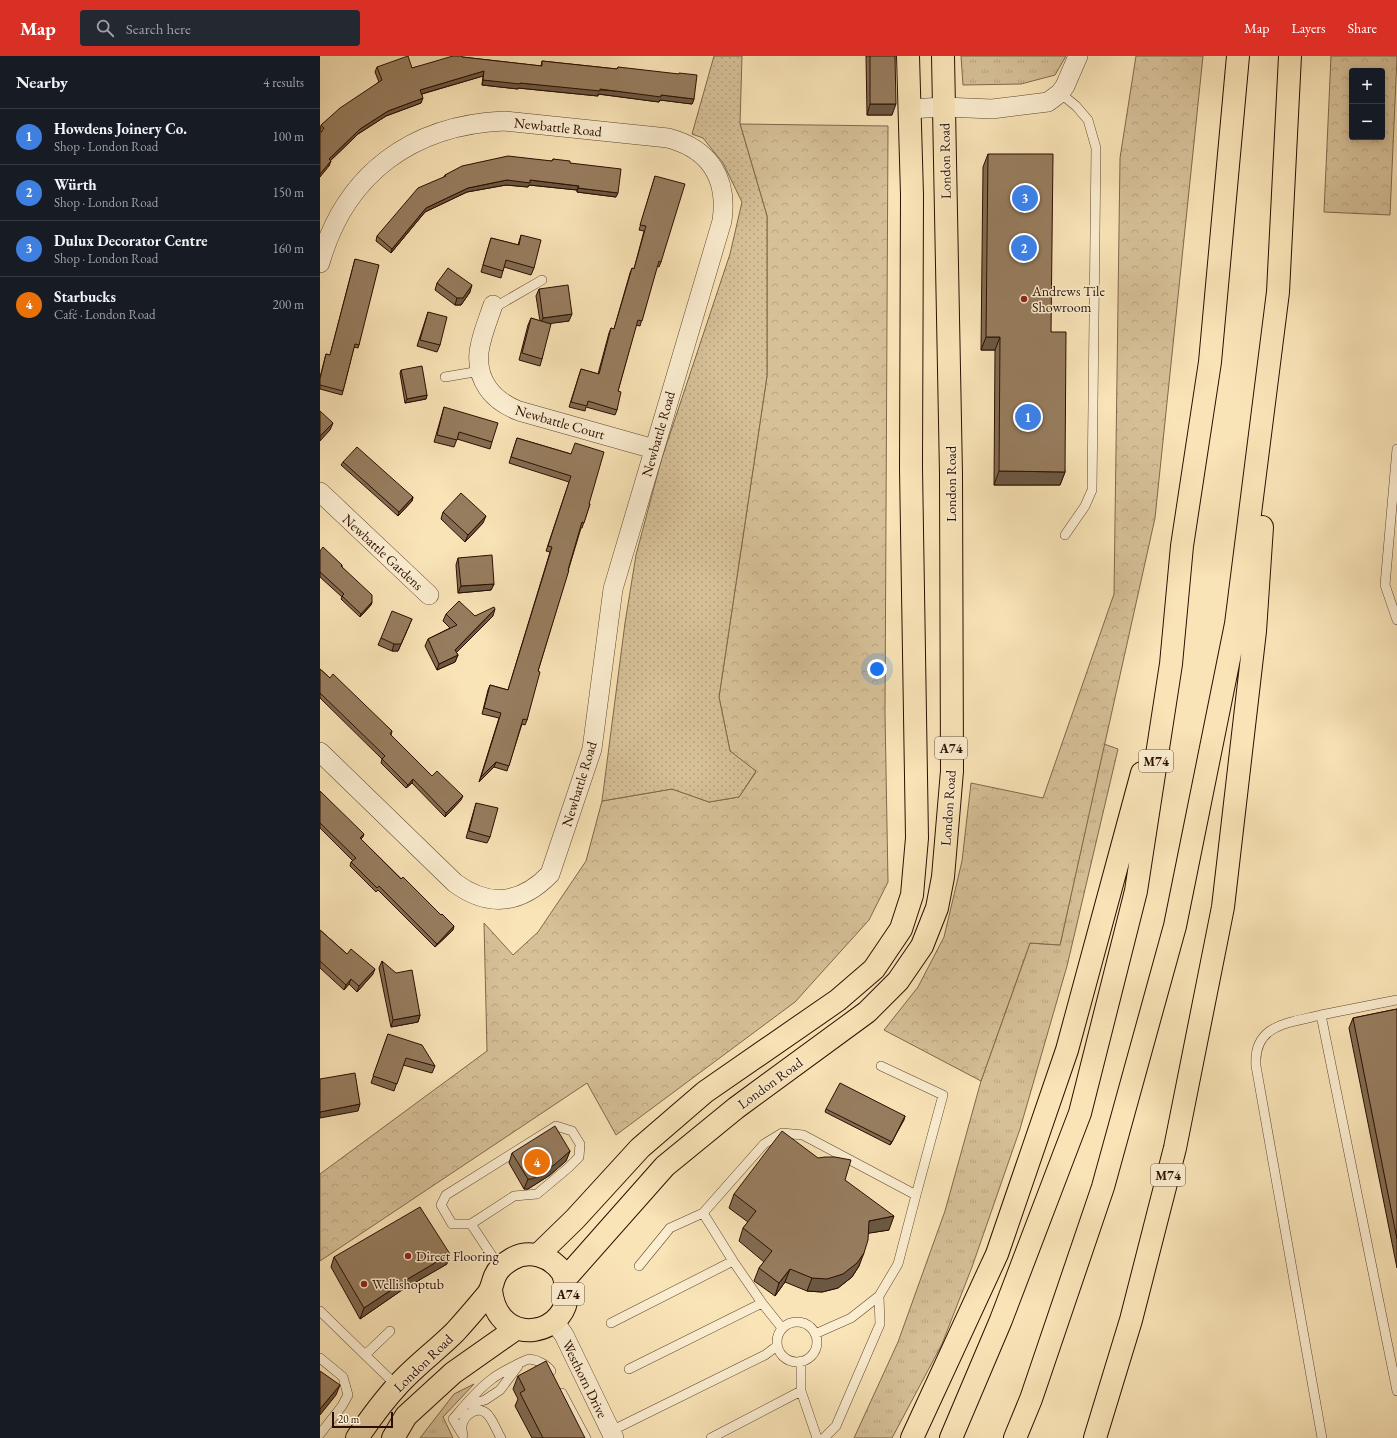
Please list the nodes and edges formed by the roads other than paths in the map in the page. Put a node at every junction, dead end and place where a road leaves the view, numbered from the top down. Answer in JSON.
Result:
{"nodes":[{"id":1,"x":908,"y":56,"type":"edge"},
{"id":2,"x":943,"y":56,"type":"edge"},
{"id":3,"x":1078,"y":56,"type":"edge"},
{"id":4,"x":1238,"y":56,"type":"edge"},
{"id":5,"x":1290,"y":56,"type":"edge"},
{"id":6,"x":1060,"y":93,"type":"junction"},
{"id":7,"x":944,"y":107,"type":"junction"},
{"id":8,"x":910,"y":109,"type":"junction"},
{"id":9,"x":320,"y":263,"type":"edge"},
{"id":10,"x":542,"y":280,"type":"dead end"},
{"id":11,"x":1278,"y":292,"type":"junction"},
{"id":12,"x":493,"y":305,"type":"joint"},
{"id":13,"x":480,"y":371,"type":"junction"},
{"id":14,"x":445,"y":377,"type":"dead end"},
{"id":15,"x":654,"y":449,"type":"junction"},
{"id":16,"x":1397,"y":449,"type":"edge"},
{"id":17,"x":320,"y":492,"type":"edge"},
{"id":18,"x":1065,"y":535,"type":"dead end"},
{"id":19,"x":429,"y":595,"type":"dead end"},
{"id":20,"x":1397,"y":620,"type":"edge"},
{"id":21,"x":1171,"y":664,"type":"junction"},
{"id":22,"x":320,"y":752,"type":"edge"},
{"id":23,"x":1397,"y":1000,"type":"edge"},
{"id":24,"x":1321,"y":1015,"type":"junction"},
{"id":25,"x":881,"y":1066,"type":"dead end"},
{"id":26,"x":916,"y":1195,"type":"junction"},
{"id":27,"x":703,"y":1213,"type":"junction"},
{"id":28,"x":471,"y":1224,"type":"junction"},
{"id":29,"x":538,"y":1255,"type":"junction"},
{"id":30,"x":733,"y":1261,"type":"junction"},
{"id":31,"x":639,"y":1266,"type":"dead end"},
{"id":32,"x":500,"y":1268,"type":"junction"},
{"id":33,"x":565,"y":1279,"type":"junction"},
{"id":34,"x":491,"y":1290,"type":"junction"},
{"id":35,"x":879,"y":1296,"type":"junction"},
{"id":36,"x":762,"y":1303,"type":"junction"},
{"id":37,"x":320,"y":1311,"type":"edge"},
{"id":38,"x":554,"y":1321,"type":"junction"},
{"id":39,"x":611,"y":1323,"type":"dead end"},
{"id":40,"x":517,"y":1328,"type":"junction"},
{"id":41,"x":782,"y":1328,"type":"junction"},
{"id":42,"x":390,"y":1331,"type":"dead end"},
{"id":43,"x":815,"y":1334,"type":"junction"},
{"id":44,"x":777,"y":1346,"type":"junction"},
{"id":45,"x":365,"y":1355,"type":"junction"},
{"id":46,"x":320,"y":1358,"type":"edge"},
{"id":47,"x":801,"y":1361,"type":"junction"},
{"id":48,"x":520,"y":1364,"type":"junction"},
{"id":49,"x":629,"y":1369,"type":"dead end"},
{"id":50,"x":397,"y":1386,"type":"junction"},
{"id":51,"x":801,"y":1391,"type":"junction"},
{"id":52,"x":1397,"y":1391,"type":"edge"},
{"id":53,"x":465,"y":1405,"type":"junction"},
{"id":54,"x":320,"y":1434,"type":"edge"},
{"id":55,"x":612,"y":1435,"type":"edge"},
{"id":56,"x":463,"y":1436,"type":"edge"},
{"id":57,"x":357,"y":1438,"type":"edge"},
{"id":58,"x":393,"y":1438,"type":"edge"},
{"id":59,"x":501,"y":1438,"type":"edge"},
{"id":60,"x":586,"y":1438,"type":"edge"},
{"id":61,"x":711,"y":1438,"type":"edge"},
{"id":62,"x":817,"y":1438,"type":"edge"},
{"id":63,"x":824,"y":1438,"type":"edge"},
{"id":64,"x":912,"y":1438,"type":"edge"},
{"id":65,"x":951,"y":1438,"type":"edge"},
{"id":66,"x":1015,"y":1438,"type":"edge"},
{"id":67,"x":1095,"y":1438,"type":"edge"},
{"id":68,"x":1322,"y":1438,"type":"edge"}],
"edges":[{"from":1,"to":8,"type":"main road","name":"London Road","number":"A74"},
{"from":2,"to":7,"type":"main road","name":"London Road","number":"A74"},
{"from":3,"to":6,"type":"street"},
{"from":4,"to":21,"type":"main road","number":"M74"},
{"from":5,"to":11,"type":"main road","number":"M74"},
{"from":6,"to":7,"type":"street"},
{"from":6,"to":18,"type":"lane"},
{"from":7,"to":8,"type":"street"},
{"from":7,"to":33,"type":"main road","name":"London Road","number":"A74"},
{"from":8,"to":29,"type":"main road","name":"London Road","number":"A74"},
{"from":9,"to":15,"type":"street","name":"Newbattle Road"},
{"from":10,"to":12,"type":"lane"},
{"from":11,"to":66,"type":"main road","number":"M74"},
{"from":11,"to":67,"type":"main road","number":"M74"},
{"from":12,"to":13,"type":"street","name":"Newbattle Court"},
{"from":13,"to":14,"type":"lane"},
{"from":13,"to":15,"type":"street","name":"Newbattle Court"},
{"from":15,"to":22,"type":"street","name":"Newbattle Road"},
{"from":16,"to":20,"type":"lane"},
{"from":17,"to":19,"type":"street","name":"Newbattle Gardens"},
{"from":21,"to":64,"type":"main road","number":"M74"},
{"from":21,"to":65,"type":"main road","number":"M74"},
{"from":23,"to":24,"type":"lane"},
{"from":24,"to":52,"type":"lane"},
{"from":24,"to":68,"type":"lane"},
{"from":25,"to":26,"type":"lane"},
{"from":26,"to":27,"type":"lane"},
{"from":26,"to":35,"type":"lane"},
{"from":27,"to":30,"type":"lane"},
{"from":27,"to":31,"type":"lane"},
{"from":28,"to":28,"type":"lane"},
{"from":28,"to":32,"type":"lane"},
{"from":29,"to":32,"type":"main road"},
{"from":29,"to":33,"type":"main road","number":"A74"},
{"from":30,"to":36,"type":"lane"},
{"from":30,"to":39,"type":"lane"},
{"from":32,"to":34,"type":"main road","name":"London Road"},
{"from":33,"to":38,"type":"main road","number":"A74"},
{"from":34,"to":40,"type":"main road","number":"A74"},
{"from":34,"to":50,"type":"main road","name":"London Road"},
{"from":35,"to":43,"type":"lane"},
{"from":35,"to":63,"type":"lane"},
{"from":36,"to":41,"type":"lane"},
{"from":36,"to":49,"type":"lane"},
{"from":37,"to":45,"type":"lane"},
{"from":38,"to":40,"type":"main road","number":"A74"},
{"from":38,"to":55,"type":"street","name":"Westhorn Drive"},
{"from":40,"to":58,"type":"main road","name":"London Road"},
{"from":41,"to":43,"type":"lane"},
{"from":41,"to":44,"type":"lane"},
{"from":42,"to":45,"type":"lane"},
{"from":43,"to":47,"type":"lane"},
{"from":44,"to":47,"type":"lane"},
{"from":44,"to":55,"type":"lane"},
{"from":45,"to":50,"type":"lane"},
{"from":46,"to":54,"type":"lane"},
{"from":47,"to":51,"type":"lane"},
{"from":48,"to":53,"type":"lane"},
{"from":48,"to":53,"type":"lane"},
{"from":48,"to":60,"type":"lane"},
{"from":50,"to":57,"type":"main road","name":"London Road"},
{"from":51,"to":61,"type":"lane"},
{"from":51,"to":62,"type":"lane"},
{"from":53,"to":56,"type":"lane"},
{"from":56,"to":59,"type":"lane"}]}
